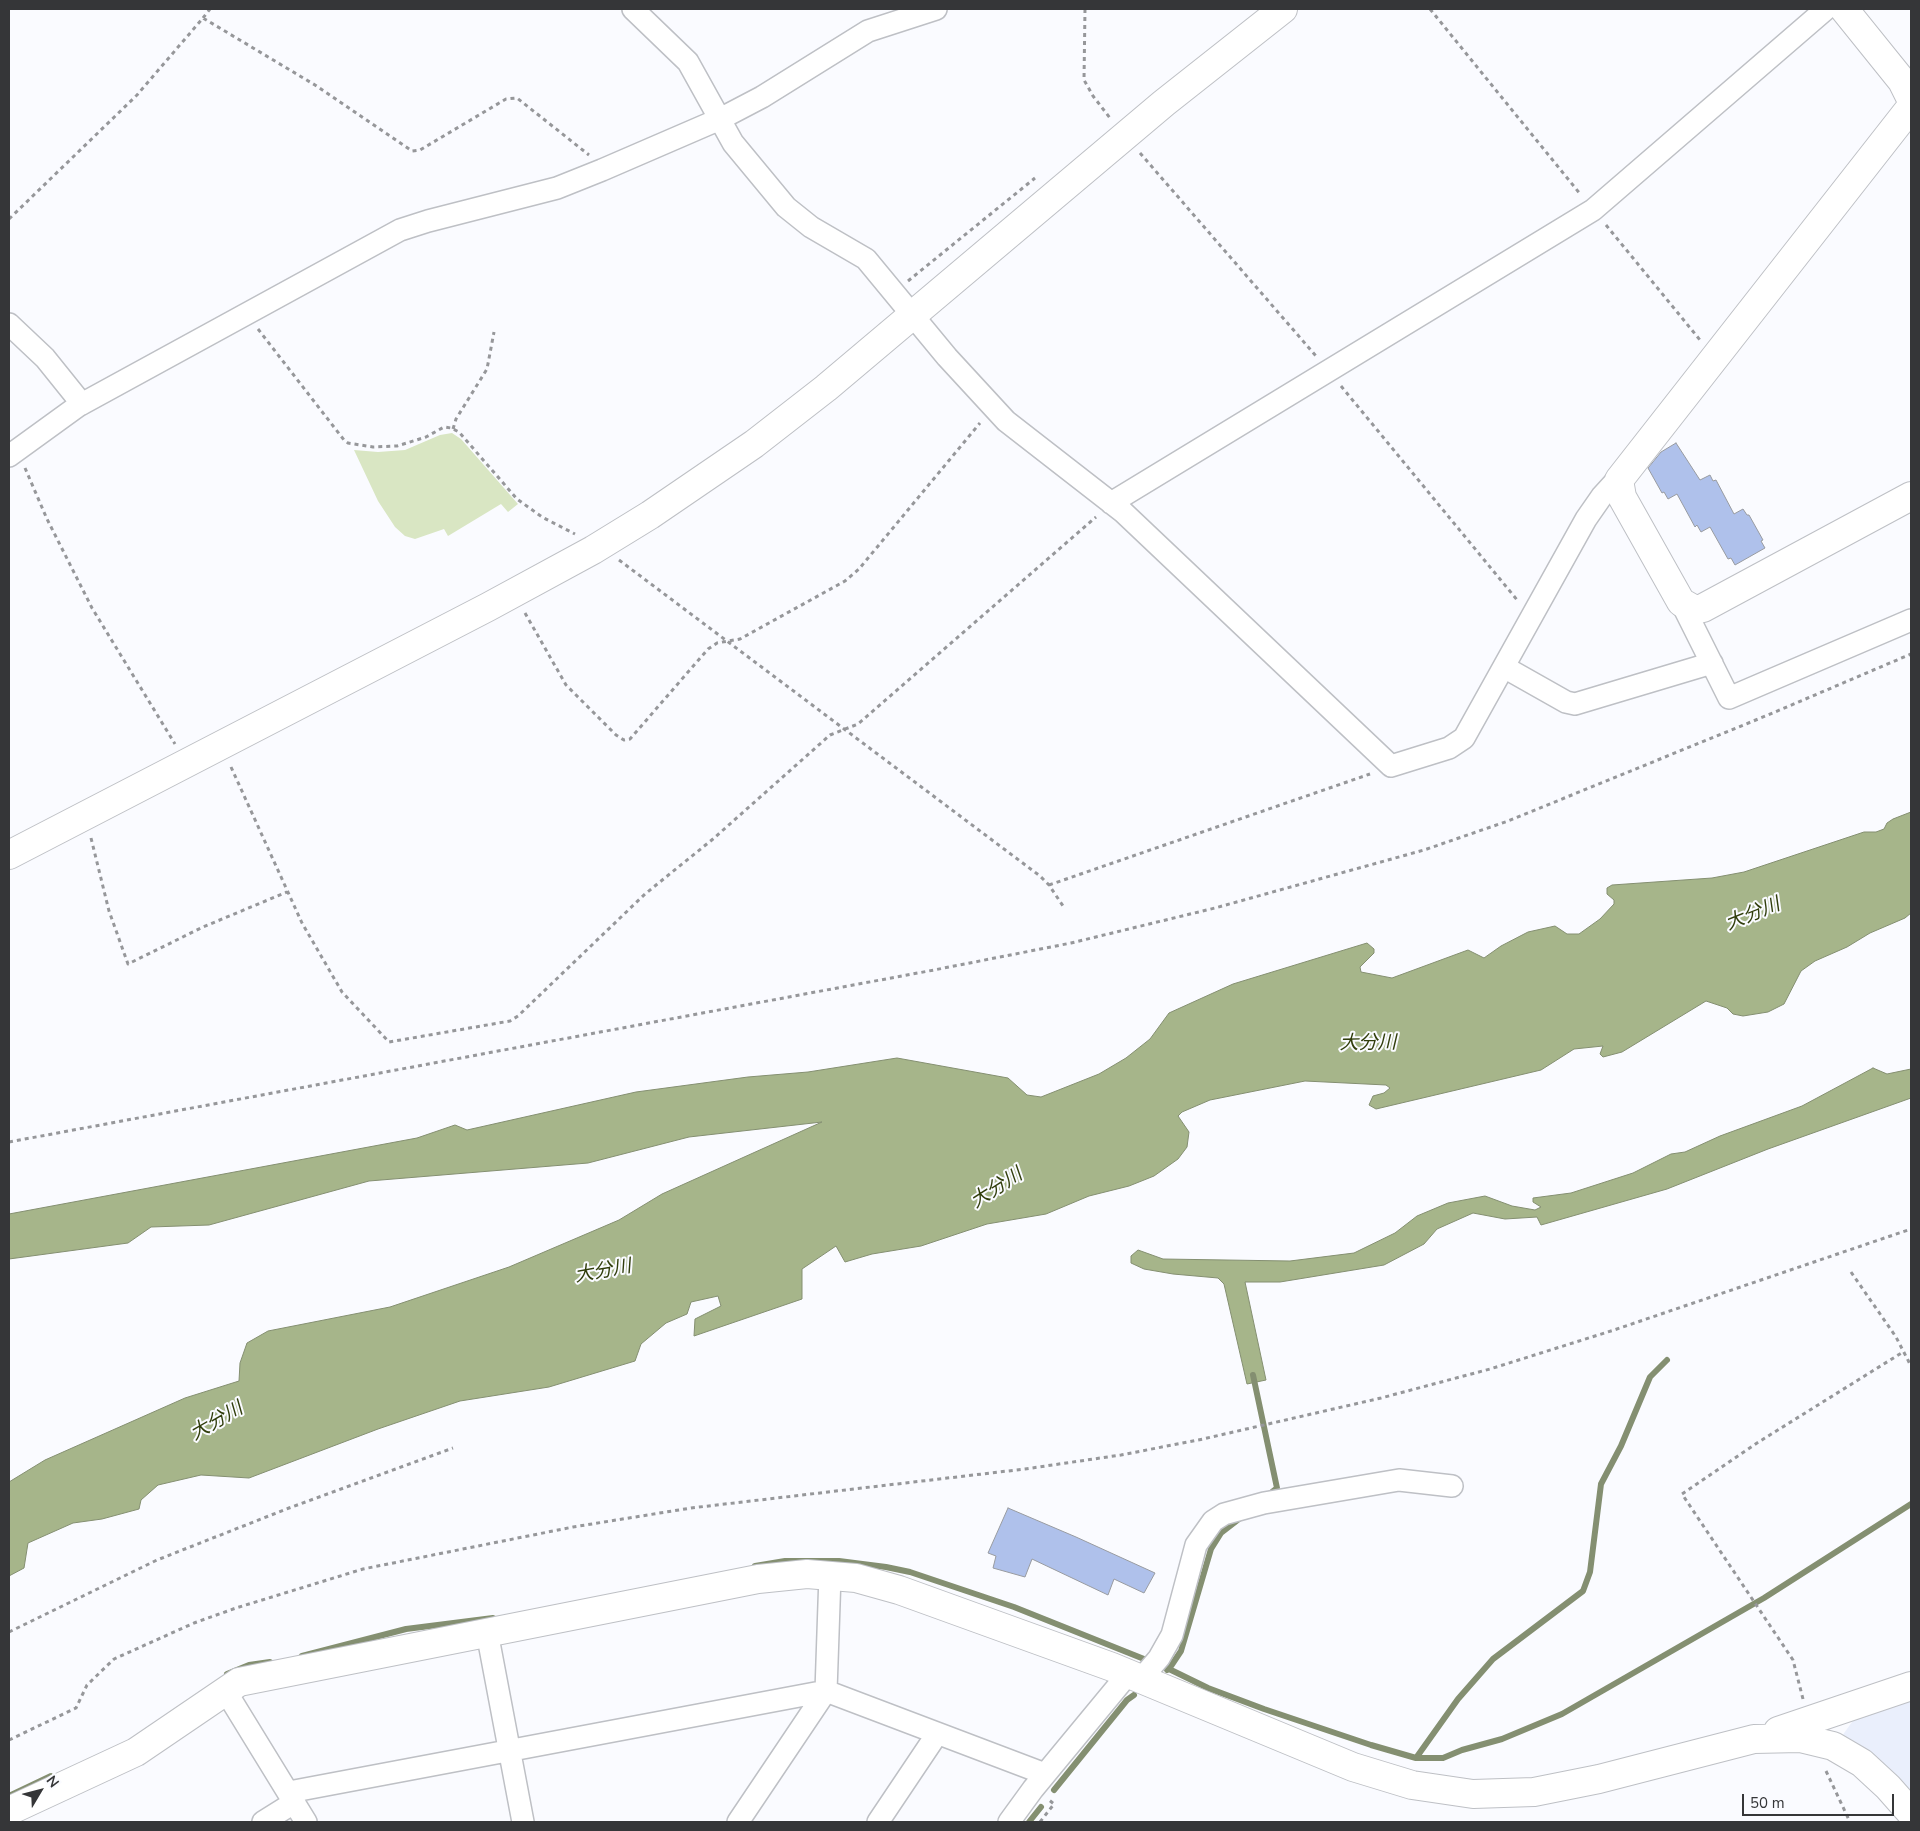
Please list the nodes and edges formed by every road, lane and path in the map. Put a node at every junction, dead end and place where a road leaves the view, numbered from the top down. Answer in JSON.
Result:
{"nodes":[{"id":1,"x":210,"y":9,"type":"edge"},
{"id":2,"x":633,"y":9,"type":"edge"},
{"id":3,"x":936,"y":9,"type":"edge"},
{"id":4,"x":1085,"y":9,"type":"edge"},
{"id":5,"x":1283,"y":9,"type":"edge"},
{"id":6,"x":1430,"y":9,"type":"edge"},
{"id":7,"x":1826,"y":9,"type":"edge"},
{"id":8,"x":1844,"y":9,"type":"edge"},
{"id":9,"x":203,"y":18,"type":"junction"},
{"id":10,"x":1911,"y":99,"type":"edge"},
{"id":11,"x":1911,"y":108,"type":"edge"},
{"id":12,"x":720,"y":119,"type":"junction"},
{"id":13,"x":1126,"y":136,"type":"junction"},
{"id":14,"x":602,"y":170,"type":"junction"},
{"id":15,"x":1593,"y":210,"type":"junction"},
{"id":16,"x":9,"y":219,"type":"edge"},
{"id":17,"x":246,"y":314,"type":"junction"},
{"id":18,"x":911,"y":315,"type":"junction"},
{"id":19,"x":9,"y":324,"type":"edge"},
{"id":20,"x":494,"y":332,"type":"dead end"},
{"id":21,"x":1714,"y":357,"type":"junction"},
{"id":22,"x":1328,"y":370,"type":"junction"},
{"id":23,"x":82,"y":404,"type":"junction"},
{"id":24,"x":994,"y":408,"type":"junction"},
{"id":25,"x":453,"y":429,"type":"junction"},
{"id":26,"x":13,"y":453,"type":"edge"},
{"id":27,"x":1623,"y":473,"type":"junction"},
{"id":28,"x":1911,"y":496,"type":"edge"},
{"id":29,"x":1112,"y":503,"type":"junction"},
{"id":30,"x":599,"y":546,"type":"junction"},
{"id":31,"x":1681,"y":602,"type":"junction"},
{"id":32,"x":524,"y":610,"type":"dead end"},
{"id":33,"x":1532,"y":618,"type":"junction"},
{"id":34,"x":1911,"y":620,"type":"edge"},
{"id":35,"x":726,"y":641,"type":"junction"},
{"id":36,"x":1911,"y":654,"type":"edge"},
{"id":37,"x":1712,"y":663,"type":"junction"},
{"id":38,"x":1504,"y":667,"type":"junction"},
{"id":39,"x":843,"y":730,"type":"junction"},
{"id":40,"x":221,"y":746,"type":"junction"},
{"id":41,"x":187,"y":763,"type":"junction"},
{"id":42,"x":1391,"y":766,"type":"junction"},
{"id":43,"x":88,"y":814,"type":"junction"},
{"id":44,"x":9,"y":855,"type":"edge"},
{"id":45,"x":1049,"y":885,"type":"junction"},
{"id":46,"x":287,"y":892,"type":"junction"},
{"id":47,"x":1063,"y":906,"type":"dead end"},
{"id":48,"x":9,"y":1142,"type":"edge"},
{"id":49,"x":1911,"y":1228,"type":"edge"},
{"id":50,"x":1851,"y":1272,"type":"dead end"},
{"id":51,"x":1903,"y":1352,"type":"junction"},
{"id":52,"x":1911,"y":1366,"type":"edge"},
{"id":53,"x":454,"y":1448,"type":"dead end"},
{"id":54,"x":1452,"y":1486,"type":"dead end"},
{"id":55,"x":830,"y":1575,"type":"junction"},
{"id":56,"x":9,"y":1632,"type":"edge"},
{"id":57,"x":487,"y":1632,"type":"junction"},
{"id":58,"x":1134,"y":1677,"type":"junction"},
{"id":59,"x":1911,"y":1686,"type":"edge"},
{"id":60,"x":225,"y":1690,"type":"junction"},
{"id":61,"x":826,"y":1691,"type":"junction"},
{"id":62,"x":1810,"y":1721,"type":"junction"},
{"id":63,"x":937,"y":1734,"type":"junction"},
{"id":64,"x":1754,"y":1739,"type":"junction"},
{"id":65,"x":9,"y":1740,"type":"edge"},
{"id":66,"x":509,"y":1750,"type":"junction"},
{"id":67,"x":1825,"y":1768,"type":"dead end"},
{"id":68,"x":1044,"y":1774,"type":"junction"},
{"id":69,"x":292,"y":1797,"type":"junction"},
{"id":70,"x":1054,"y":1804,"type":"dead end"},
{"id":71,"x":9,"y":1812,"type":"edge"},
{"id":72,"x":1911,"y":1813,"type":"edge"},
{"id":73,"x":263,"y":1822,"type":"edge"},
{"id":74,"x":306,"y":1822,"type":"edge"},
{"id":75,"x":523,"y":1822,"type":"edge"},
{"id":76,"x":738,"y":1822,"type":"edge"},
{"id":77,"x":878,"y":1822,"type":"edge"},
{"id":78,"x":1009,"y":1822,"type":"edge"},
{"id":79,"x":1040,"y":1822,"type":"edge"},
{"id":80,"x":1850,"y":1822,"type":"edge"}],
"edges":[{"from":1,"to":9,"type":"path"},
{"from":2,"to":12,"type":"street"},
{"from":3,"to":12,"type":"street"},
{"from":4,"to":13,"type":"path"},
{"from":5,"to":13,"type":"street"},
{"from":6,"to":15,"type":"path"},
{"from":7,"to":15,"type":"street"},
{"from":8,"to":10,"type":"street"},
{"from":9,"to":14,"type":"path"},
{"from":9,"to":16,"type":"path"},
{"from":11,"to":21,"type":"street"},
{"from":12,"to":14,"type":"street"},
{"from":12,"to":18,"type":"street"},
{"from":13,"to":18,"type":"street"},
{"from":13,"to":22,"type":"path"},
{"from":14,"to":17,"type":"street"},
{"from":15,"to":21,"type":"path"},
{"from":15,"to":22,"type":"street"},
{"from":17,"to":23,"type":"street"},
{"from":17,"to":25,"type":"path"},
{"from":18,"to":24,"type":"street"},
{"from":18,"to":30,"type":"street"},
{"from":19,"to":23,"type":"street"},
{"from":20,"to":25,"type":"path"},
{"from":21,"to":27,"type":"street"},
{"from":22,"to":29,"type":"street"},
{"from":22,"to":33,"type":"path"},
{"from":23,"to":26,"type":"street"},
{"from":24,"to":29,"type":"street"},
{"from":24,"to":35,"type":"path"},
{"from":25,"to":30,"type":"path"},
{"from":26,"to":41,"type":"path"},
{"from":27,"to":31,"type":"street"},
{"from":27,"to":33,"type":"street"},
{"from":28,"to":31,"type":"street"},
{"from":29,"to":39,"type":"path"},
{"from":29,"to":42,"type":"street"},
{"from":30,"to":35,"type":"path"},
{"from":30,"to":40,"type":"street"},
{"from":31,"to":37,"type":"street"},
{"from":32,"to":35,"type":"path"},
{"from":33,"to":38,"type":"street"},
{"from":34,"to":37,"type":"street"},
{"from":35,"to":39,"type":"path"},
{"from":36,"to":48,"type":"path"},
{"from":37,"to":38,"type":"street"},
{"from":38,"to":42,"type":"street"},
{"from":39,"to":45,"type":"path"},
{"from":39,"to":46,"type":"path"},
{"from":40,"to":41,"type":"street"},
{"from":40,"to":46,"type":"path"},
{"from":41,"to":43,"type":"street"},
{"from":42,"to":45,"type":"path"},
{"from":43,"to":44,"type":"street"},
{"from":43,"to":46,"type":"path"},
{"from":45,"to":47,"type":"path"},
{"from":49,"to":65,"type":"path"},
{"from":50,"to":51,"type":"path"},
{"from":51,"to":52,"type":"path"},
{"from":51,"to":62,"type":"path"},
{"from":53,"to":56,"type":"path"},
{"from":54,"to":58,"type":"street"},
{"from":55,"to":57,"type":"street"},
{"from":55,"to":58,"type":"street"},
{"from":55,"to":61,"type":"street"},
{"from":57,"to":60,"type":"street"},
{"from":57,"to":66,"type":"street"},
{"from":58,"to":64,"type":"street"},
{"from":58,"to":68,"type":"street"},
{"from":59,"to":62,"type":"street"},
{"from":60,"to":69,"type":"street"},
{"from":60,"to":71,"type":"street"},
{"from":61,"to":63,"type":"street"},
{"from":61,"to":66,"type":"street"},
{"from":61,"to":76,"type":"street"},
{"from":62,"to":64,"type":"street"},
{"from":63,"to":68,"type":"street"},
{"from":63,"to":77,"type":"street"},
{"from":64,"to":72,"type":"street"},
{"from":66,"to":69,"type":"street"},
{"from":66,"to":75,"type":"street"},
{"from":67,"to":80,"type":"path"},
{"from":68,"to":78,"type":"street"},
{"from":69,"to":73,"type":"street"},
{"from":69,"to":74,"type":"street"},
{"from":70,"to":79,"type":"path"}]}
